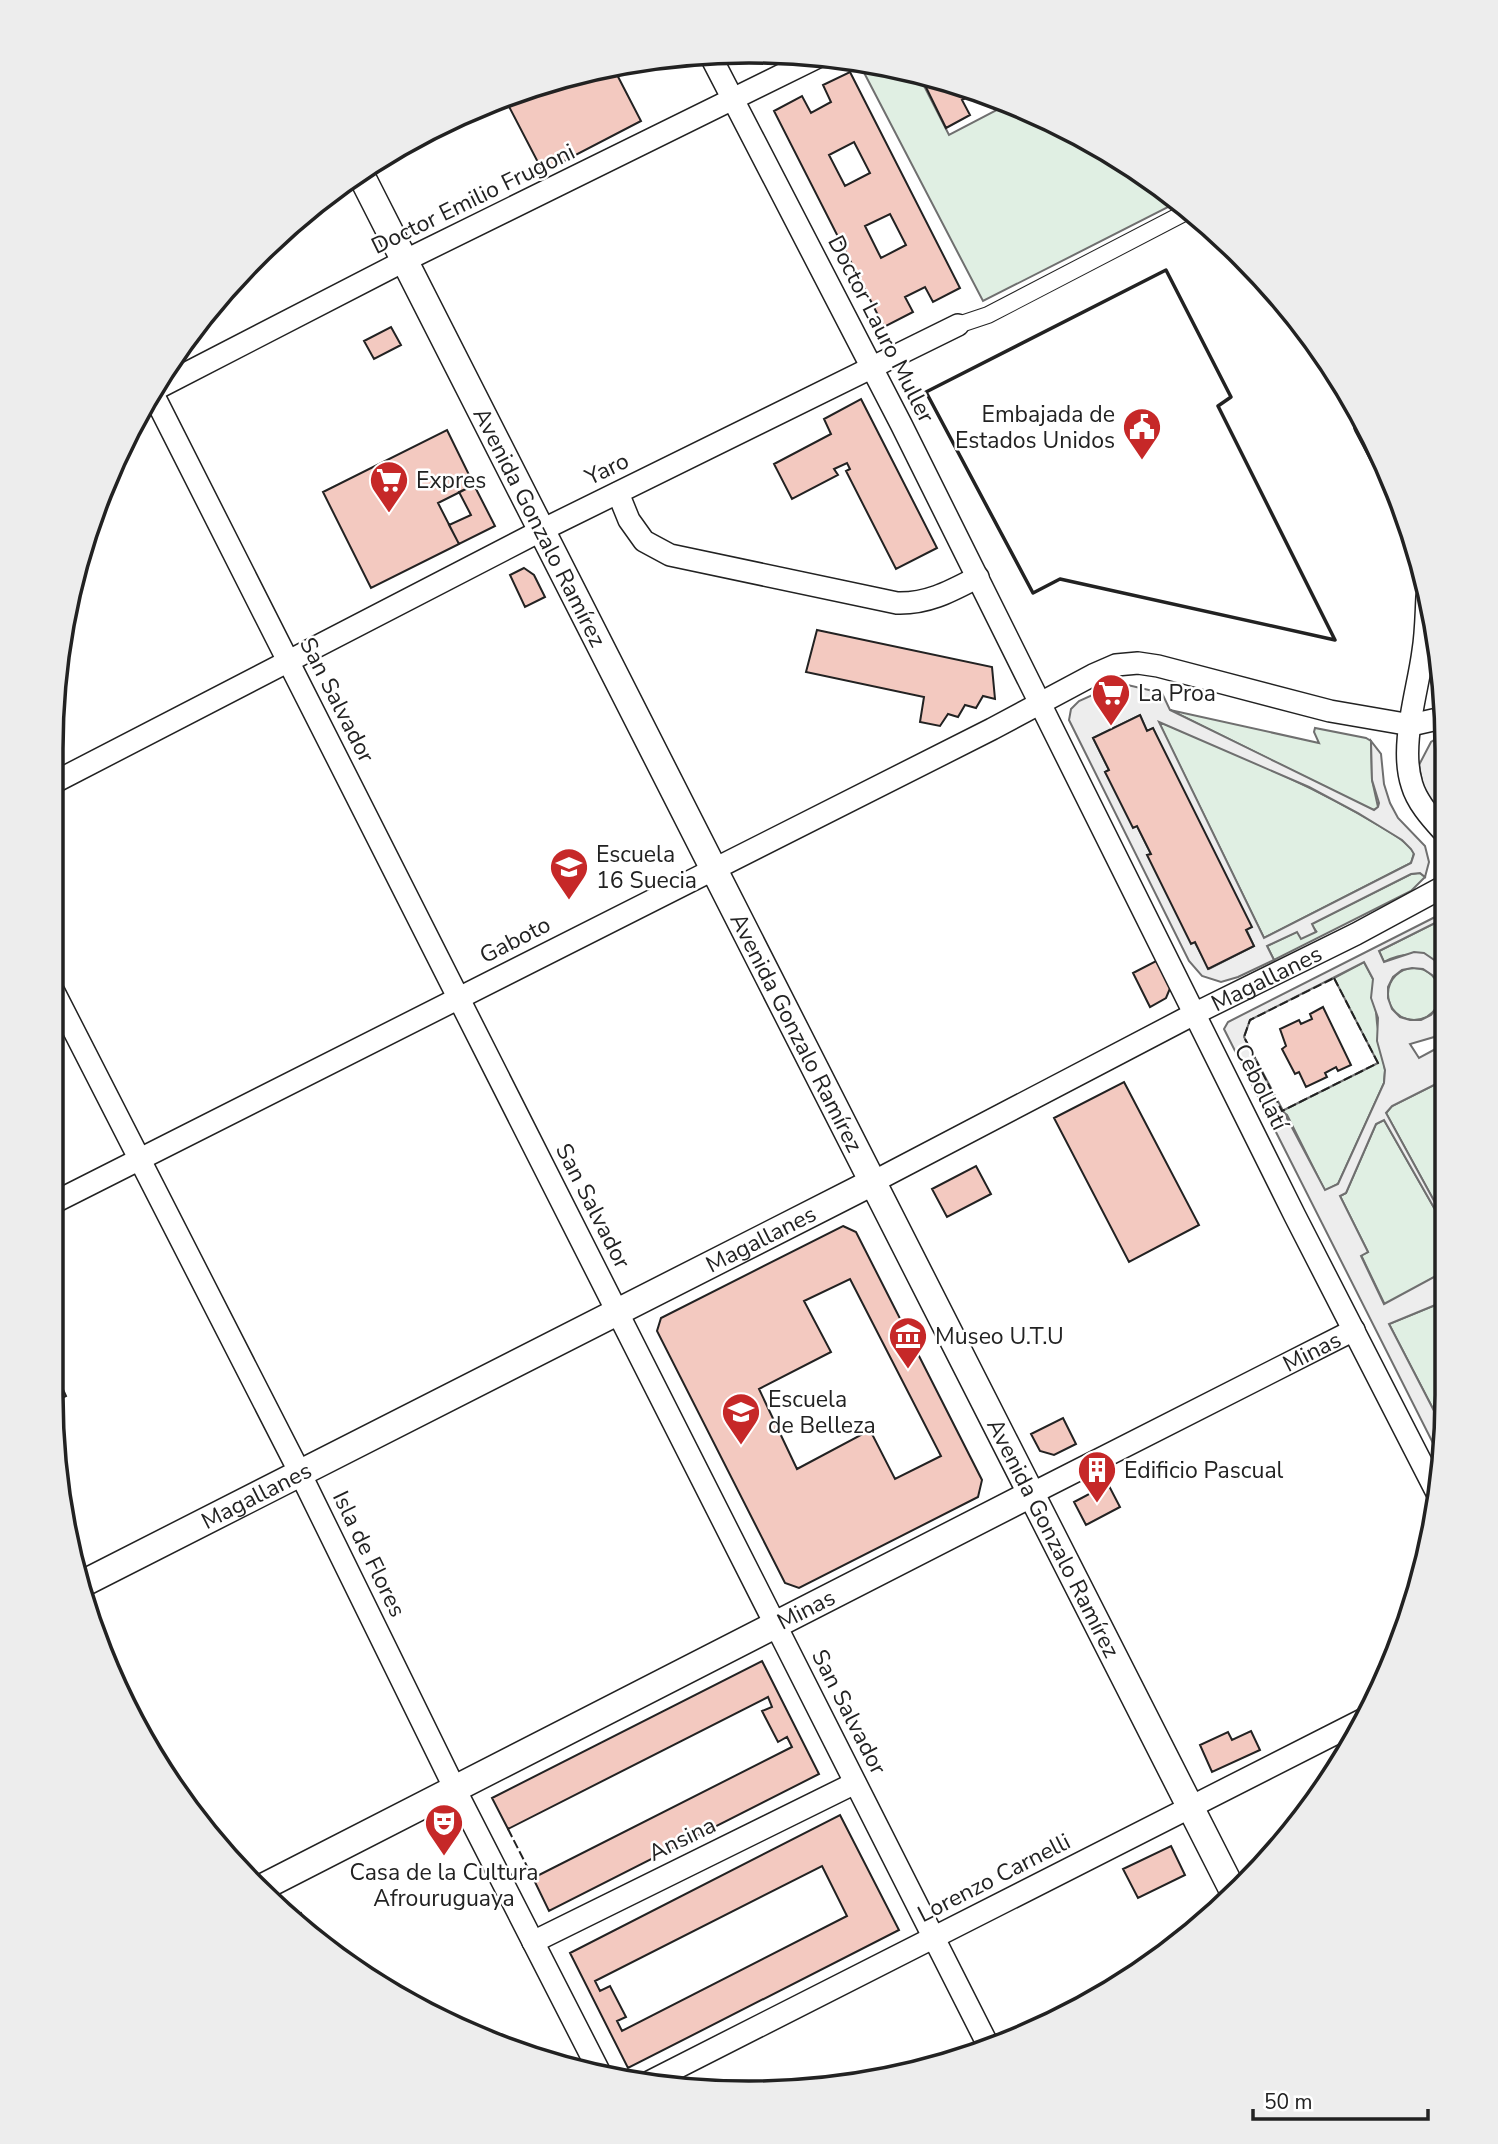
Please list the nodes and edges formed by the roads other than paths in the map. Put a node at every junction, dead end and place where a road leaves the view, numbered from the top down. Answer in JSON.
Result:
{"nodes":[{"id":1,"x":714,"y":64,"type":"edge"},
{"id":2,"x":804,"y":65,"type":"edge"},
{"id":3,"x":733,"y":101,"type":"junction"},
{"id":4,"x":364,"y":182,"type":"edge"},
{"id":5,"x":1180,"y":215,"type":"edge"},
{"id":6,"x":404,"y":261,"type":"junction"},
{"id":7,"x":958,"y":325,"type":"joint"},
{"id":8,"x":872,"y":366,"type":"junction"},
{"id":9,"x":171,"y":380,"type":"edge"},
{"id":10,"x":156,"y":404,"type":"edge"},
{"id":11,"x":618,"y":493,"type":"junction"},
{"id":12,"x":542,"y":530,"type":"junction"},
{"id":13,"x":978,"y":577,"type":"junction"},
{"id":14,"x":1425,"y":633,"type":"edge"},
{"id":15,"x":288,"y":662,"type":"junction"},
{"id":16,"x":1040,"y":704,"type":"junction"},
{"id":17,"x":1434,"y":720,"type":"edge"},
{"id":18,"x":1411,"y":725,"type":"junction"},
{"id":19,"x":63,"y":779,"type":"edge"},
{"id":20,"x":1435,"y":822,"type":"edge"},
{"id":21,"x":713,"y":869,"type":"junction"},
{"id":22,"x":1435,"y":891,"type":"edge"},
{"id":23,"x":458,"y":998,"type":"junction"},
{"id":24,"x":63,"y":1010,"type":"edge"},
{"id":25,"x":1196,"y":1013,"type":"junction"},
{"id":26,"x":139,"y":1159,"type":"junction"},
{"id":27,"x":873,"y":1182,"type":"junction"},
{"id":28,"x":63,"y":1198,"type":"edge"},
{"id":29,"x":617,"y":1312,"type":"junction"},
{"id":30,"x":1354,"y":1330,"type":"junction"},
{"id":31,"x":300,"y":1474,"type":"junction"},
{"id":32,"x":1430,"y":1479,"type":"edge"},
{"id":33,"x":1031,"y":1494,"type":"junction"},
{"id":34,"x":88,"y":1581,"type":"edge"},
{"id":35,"x":776,"y":1625,"type":"junction"},
{"id":36,"x":1349,"y":1727,"type":"edge"},
{"id":37,"x":856,"y":1783,"type":"junction"},
{"id":38,"x":455,"y":1789,"type":"junction"},
{"id":39,"x":1191,"y":1808,"type":"junction"},
{"id":40,"x":268,"y":1884,"type":"edge"},
{"id":41,"x":1230,"y":1884,"type":"edge"},
{"id":42,"x":934,"y":1937,"type":"junction"},
{"id":43,"x":533,"y":1942,"type":"junction"},
{"id":44,"x":985,"y":2039,"type":"edge"},
{"id":45,"x":594,"y":2063,"type":"edge"},
{"id":46,"x":662,"y":2075,"type":"edge"}],
"edges":[{"from":1,"to":3,"type":"street","name":"Doctor Lauro Muller"},
{"from":2,"to":3,"type":"street","name":"Doctor Emilio Frugoni"},
{"from":3,"to":6,"type":"street","name":"Doctor Emilio Frugoni"},
{"from":3,"to":8,"type":"street","name":"Doctor Lauro Muller"},
{"from":4,"to":6,"type":"street","name":"Avenida Gonzalo Ramírez"},
{"from":5,"to":7,"type":"street","name":"Yaro"},
{"from":6,"to":9,"type":"street","name":"Doctor Emilio Frugoni"},
{"from":6,"to":12,"type":"street","name":"Avenida Gonzalo Ramírez"},
{"from":7,"to":8,"type":"street","name":"Yaro"},
{"from":8,"to":11,"type":"street","name":"Yaro"},
{"from":8,"to":13,"type":"street","name":"Doctor Lauro Muller"},
{"from":10,"to":15,"type":"street","name":"San Salvador"},
{"from":11,"to":12,"type":"street","name":"Yaro"},
{"from":11,"to":13,"type":"street"},
{"from":12,"to":15,"type":"street","name":"Yaro"},
{"from":12,"to":21,"type":"street","name":"Avenida Gonzalo Ramírez"},
{"from":13,"to":16,"type":"street","name":"Doctor Lauro Muller"},
{"from":14,"to":18,"type":"street"},
{"from":15,"to":19,"type":"street","name":"Yaro"},
{"from":15,"to":23,"type":"street","name":"San Salvador"},
{"from":16,"to":18,"type":"street","name":"Gaboto"},
{"from":16,"to":21,"type":"street","name":"Gaboto"},
{"from":16,"to":25,"type":"street","name":"Cebollatí"},
{"from":17,"to":18,"type":"street"},
{"from":18,"to":20,"type":"street"},
{"from":21,"to":23,"type":"street","name":"Gaboto"},
{"from":21,"to":27,"type":"street","name":"Avenida Gonzalo Ramírez"},
{"from":22,"to":25,"type":"street","name":"Magallanes"},
{"from":23,"to":26,"type":"street","name":"Gaboto"},
{"from":23,"to":29,"type":"street","name":"San Salvador"},
{"from":24,"to":26,"type":"street","name":"Isla de Flores"},
{"from":25,"to":27,"type":"street","name":"Magallanes"},
{"from":25,"to":30,"type":"street","name":"Cebollatí"},
{"from":26,"to":28,"type":"street","name":"Gaboto"},
{"from":26,"to":31,"type":"street","name":"Isla de Flores"},
{"from":27,"to":29,"type":"street","name":"Magallanes"},
{"from":27,"to":33,"type":"street","name":"Avenida Gonzalo Ramírez"},
{"from":29,"to":31,"type":"street","name":"Magallanes"},
{"from":29,"to":35,"type":"street","name":"San Salvador"},
{"from":30,"to":32,"type":"street","name":"Cebollatí"},
{"from":30,"to":33,"type":"street","name":"Minas"},
{"from":31,"to":34,"type":"street","name":"Magallanes"},
{"from":31,"to":38,"type":"street","name":"Isla de Flores"},
{"from":33,"to":35,"type":"street","name":"Minas"},
{"from":33,"to":39,"type":"street","name":"Avenida Gonzalo Ramírez"},
{"from":35,"to":37,"type":"street","name":"San Salvador"},
{"from":35,"to":38,"type":"street","name":"Minas"},
{"from":36,"to":39,"type":"street","name":"Lorenzo Carnelli"},
{"from":37,"to":42,"type":"street","name":"San Salvador"},
{"from":37,"to":43,"type":"street","name":"Ansina"},
{"from":38,"to":40,"type":"street","name":"Minas"},
{"from":38,"to":43,"type":"street","name":"Isla de Flores"},
{"from":39,"to":41,"type":"street","name":"Avenida Gonzalo Ramírez"},
{"from":39,"to":42,"type":"street","name":"Lorenzo Carnelli"},
{"from":42,"to":44,"type":"street","name":"San Salvador"},
{"from":42,"to":46,"type":"street","name":"Lorenzo Carnelli"},
{"from":43,"to":45,"type":"street","name":"Isla de Flores"}]}
